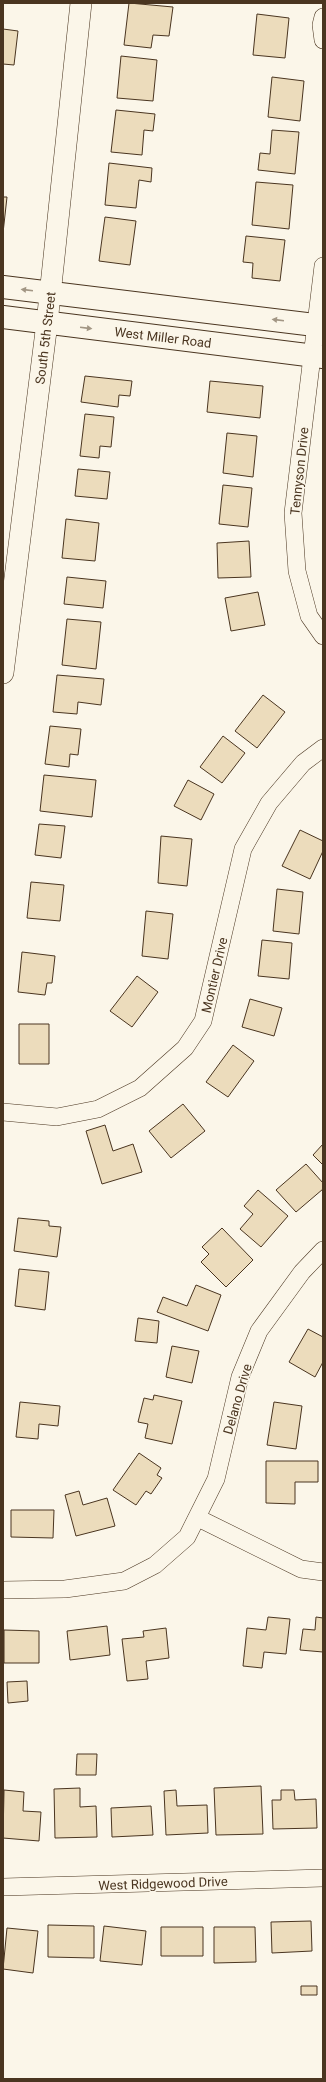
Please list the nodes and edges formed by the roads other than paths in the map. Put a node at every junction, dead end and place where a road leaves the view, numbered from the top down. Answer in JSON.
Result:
{"nodes":[{"id":1,"x":81,"y":3,"type":"edge"},
{"id":2,"x":323,"y":17,"type":"edge"},
{"id":3,"x":323,"y":40,"type":"edge"},
{"id":4,"x":323,"y":266,"type":"edge"},
{"id":5,"x":3,"y":287,"type":"edge"},
{"id":6,"x":50,"y":293,"type":"junction"},
{"id":7,"x":3,"y":317,"type":"edge"},
{"id":8,"x":47,"y":323,"type":"junction"},
{"id":9,"x":320,"y":325,"type":"edge"},
{"id":10,"x":318,"y":356,"type":"edge"},
{"id":11,"x":323,"y":636,"type":"edge"},
{"id":12,"x":3,"y":673,"type":"edge"},
{"id":13,"x":323,"y":748,"type":"edge"},
{"id":14,"x":3,"y":1112,"type":"edge"},
{"id":15,"x":323,"y":1250,"type":"edge"},
{"id":16,"x":198,"y":1518,"type":"junction"},
{"id":17,"x":323,"y":1572,"type":"edge"},
{"id":18,"x":3,"y":1590,"type":"edge"},
{"id":19,"x":323,"y":1878,"type":"edge"},
{"id":20,"x":3,"y":1887,"type":"edge"}],
"edges":[{"from":1,"to":6,"type":"street","name":"South 5th Street"},
{"from":2,"to":3,"type":"street"},
{"from":4,"to":9,"type":"street","name":"Tennyson Drive"},
{"from":6,"to":5,"type":"main road","one_way":true},
{"from":6,"to":8,"type":"street","name":"South 5th Street"},
{"from":9,"to":6,"type":"main road","one_way":true},
{"from":7,"to":8,"type":"main road","name":"West Miller Road"},
{"from":8,"to":10,"type":"main road","name":"West Miller Road","one_way":true},
{"from":8,"to":12,"type":"street","name":"South 5th Street"},
{"from":9,"to":10,"type":"street","name":"Tennyson Drive"},
{"from":10,"to":11,"type":"street","name":"Tennyson Drive"},
{"from":13,"to":14,"type":"street","name":"Montier Drive"},
{"from":15,"to":16,"type":"street","name":"Delano Drive"},
{"from":16,"to":17,"type":"street"},
{"from":16,"to":18,"type":"street","name":"Delano Drive"},
{"from":19,"to":20,"type":"street","name":"West Ridgewood Drive"}]}
